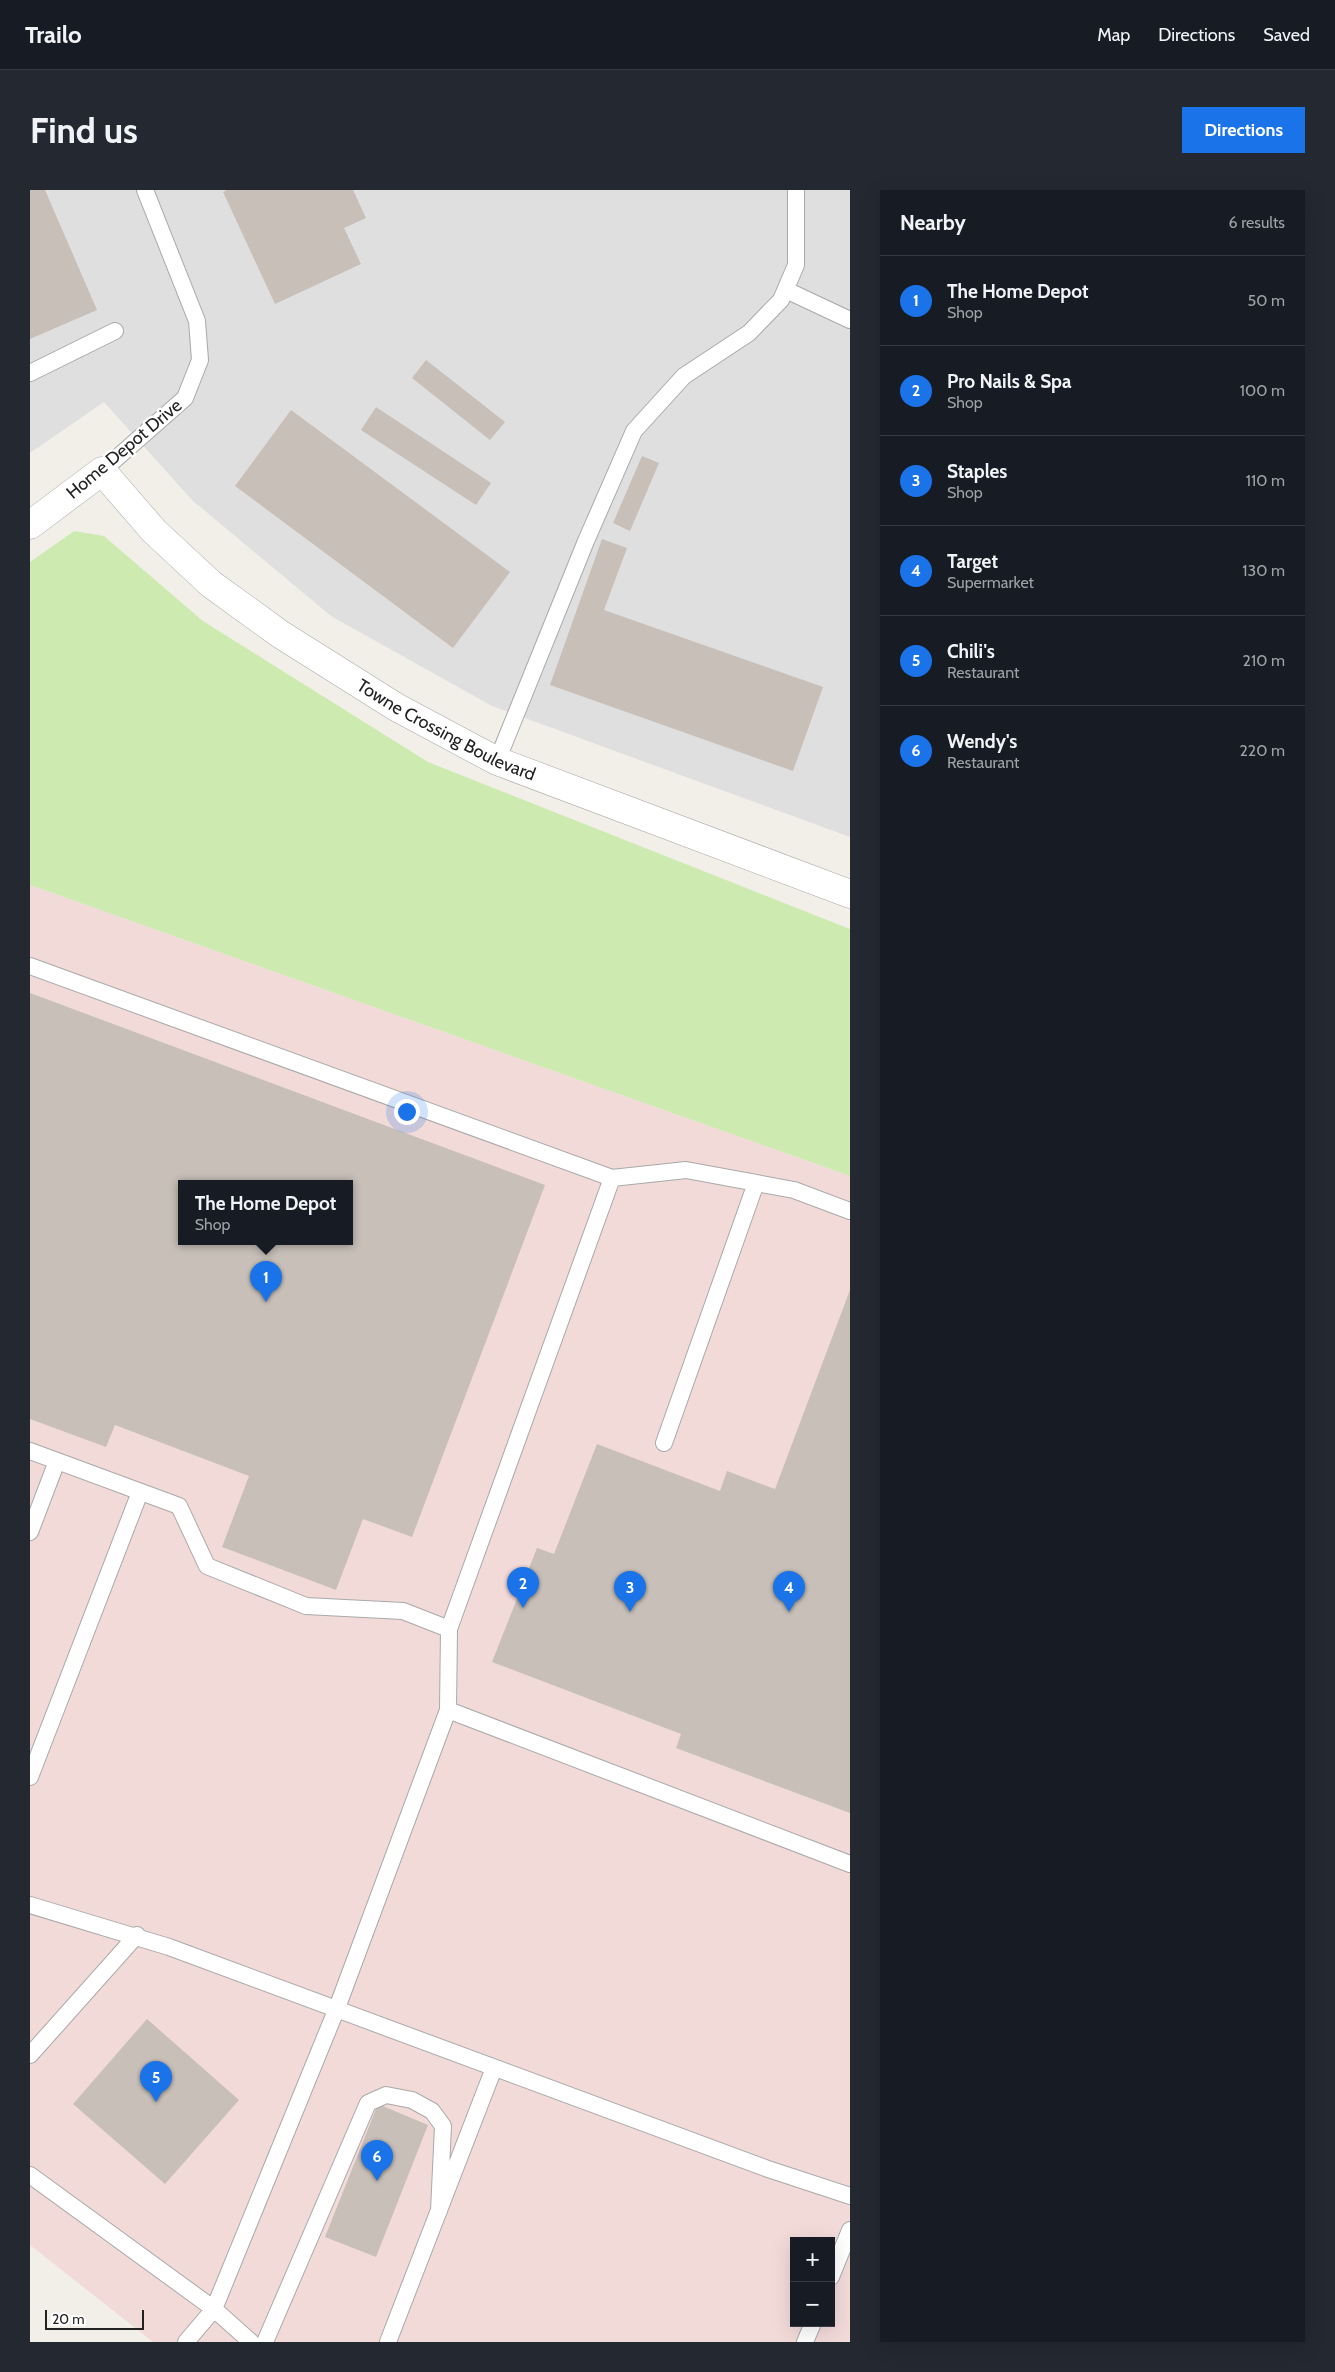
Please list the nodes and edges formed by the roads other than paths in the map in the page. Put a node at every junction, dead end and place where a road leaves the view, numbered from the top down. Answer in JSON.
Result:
{"nodes":[{"id":1,"x":145,"y":190,"type":"edge"},
{"id":2,"x":796,"y":190,"type":"edge"},
{"id":3,"x":786,"y":290,"type":"junction"},
{"id":4,"x":850,"y":320,"type":"edge"},
{"id":5,"x":115,"y":331,"type":"dead end"},
{"id":6,"x":30,"y":373,"type":"edge"},
{"id":7,"x":102,"y":471,"type":"junction"},
{"id":8,"x":30,"y":525,"type":"edge"},
{"id":9,"x":497,"y":761,"type":"junction"},
{"id":10,"x":847,"y":886,"type":"edge"},
{"id":11,"x":30,"y":966,"type":"edge"},
{"id":12,"x":612,"y":1178,"type":"junction"},
{"id":13,"x":756,"y":1183,"type":"junction"},
{"id":14,"x":850,"y":1211,"type":"edge"},
{"id":15,"x":664,"y":1443,"type":"dead end"},
{"id":16,"x":30,"y":1451,"type":"edge"},
{"id":17,"x":57,"y":1461,"type":"junction"},
{"id":18,"x":140,"y":1492,"type":"junction"},
{"id":19,"x":30,"y":1532,"type":"edge"},
{"id":20,"x":449,"y":1629,"type":"junction"},
{"id":21,"x":448,"y":1710,"type":"junction"},
{"id":22,"x":30,"y":1777,"type":"edge"},
{"id":23,"x":850,"y":1864,"type":"edge"},
{"id":24,"x":30,"y":1905,"type":"edge"},
{"id":25,"x":137,"y":1935,"type":"junction"},
{"id":26,"x":337,"y":2008,"type":"junction"},
{"id":27,"x":30,"y":2055,"type":"edge"},
{"id":28,"x":494,"y":2068,"type":"junction"},
{"id":29,"x":30,"y":2175,"type":"edge"},
{"id":30,"x":850,"y":2196,"type":"edge"},
{"id":31,"x":439,"y":2210,"type":"junction"},
{"id":32,"x":850,"y":2230,"type":"edge"},
{"id":33,"x":835,"y":2267,"type":"edge"},
{"id":34,"x":214,"y":2309,"type":"junction"},
{"id":35,"x":811,"y":2327,"type":"edge"},
{"id":36,"x":186,"y":2342,"type":"edge"},
{"id":37,"x":251,"y":2342,"type":"edge"},
{"id":38,"x":265,"y":2342,"type":"edge"},
{"id":39,"x":388,"y":2342,"type":"edge"},
{"id":40,"x":805,"y":2342,"type":"edge"}],
"edges":[{"from":1,"to":7,"type":"lane","name":"Home Depot Drive"},
{"from":2,"to":3,"type":"lane"},
{"from":3,"to":4,"type":"lane"},
{"from":3,"to":9,"type":"lane"},
{"from":5,"to":6,"type":"lane"},
{"from":7,"to":8,"type":"street","name":"Home Depot Drive"},
{"from":7,"to":9,"type":"street","name":"Towne Crossing Boulevard"},
{"from":9,"to":10,"type":"street","name":"Towne Crossing Boulevard"},
{"from":11,"to":12,"type":"lane"},
{"from":12,"to":13,"type":"lane"},
{"from":12,"to":20,"type":"lane"},
{"from":13,"to":14,"type":"lane"},
{"from":13,"to":15,"type":"lane"},
{"from":16,"to":17,"type":"lane"},
{"from":17,"to":18,"type":"lane"},
{"from":17,"to":19,"type":"lane"},
{"from":18,"to":20,"type":"lane"},
{"from":18,"to":22,"type":"lane"},
{"from":20,"to":21,"type":"lane"},
{"from":21,"to":23,"type":"lane"},
{"from":21,"to":26,"type":"lane"},
{"from":24,"to":25,"type":"lane"},
{"from":25,"to":26,"type":"lane"},
{"from":25,"to":27,"type":"lane"},
{"from":26,"to":28,"type":"lane"},
{"from":26,"to":34,"type":"lane"},
{"from":28,"to":30,"type":"lane"},
{"from":28,"to":31,"type":"lane"},
{"from":29,"to":34,"type":"lane"},
{"from":31,"to":38,"type":"lane"},
{"from":31,"to":39,"type":"lane"},
{"from":32,"to":33,"type":"lane"},
{"from":34,"to":36,"type":"lane"},
{"from":34,"to":37,"type":"lane"},
{"from":35,"to":40,"type":"lane"}]}
